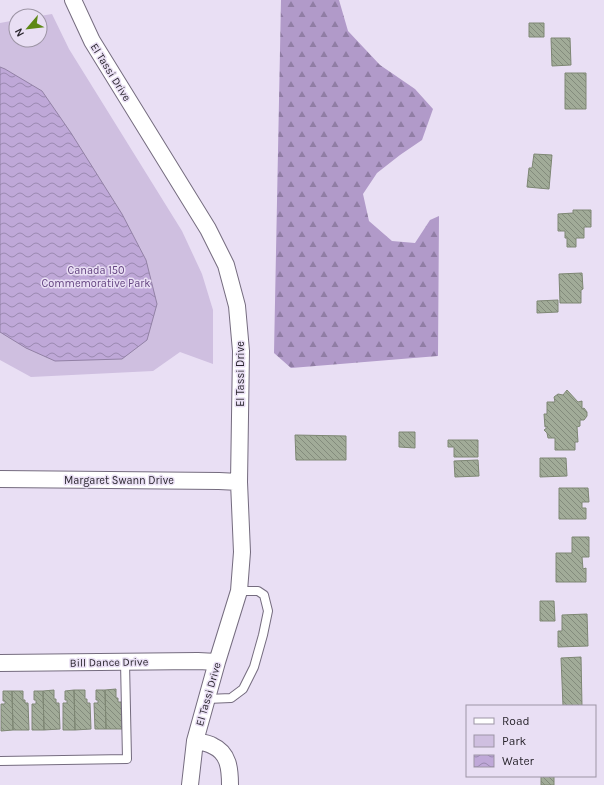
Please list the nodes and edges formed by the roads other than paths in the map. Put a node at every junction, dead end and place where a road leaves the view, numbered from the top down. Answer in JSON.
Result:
{"nodes":[{"id":1,"x":73,"y":0,"type":"edge"},
{"id":2,"x":0,"y":479,"type":"edge"},
{"id":3,"x":239,"y":482,"type":"junction"},
{"id":4,"x":239,"y":590,"type":"junction"},
{"id":5,"x":125,"y":662,"type":"junction"},
{"id":6,"x":217,"y":662,"type":"junction"},
{"id":7,"x":0,"y":664,"type":"edge"},
{"id":8,"x":207,"y":699,"type":"junction"},
{"id":9,"x":195,"y":740,"type":"junction"},
{"id":10,"x":0,"y":761,"type":"edge"},
{"id":11,"x":190,"y":785,"type":"edge"},
{"id":12,"x":230,"y":785,"type":"edge"}],
"edges":[{"from":1,"to":3,"type":"street","name":"El Tassi Drive"},
{"from":2,"to":3,"type":"street","name":"Margaret Swann Drive"},
{"from":3,"to":4,"type":"street","name":"El Tassi Drive"},
{"from":4,"to":6,"type":"street","name":"El Tassi Drive"},
{"from":4,"to":8,"type":"lane"},
{"from":5,"to":6,"type":"street","name":"Bill Dance Drive"},
{"from":5,"to":7,"type":"street","name":"Bill Dance Drive"},
{"from":5,"to":10,"type":"lane"},
{"from":6,"to":8,"type":"street","name":"El Tassi Drive"},
{"from":8,"to":9,"type":"street","name":"El Tassi Drive"},
{"from":9,"to":11,"type":"street","name":"El Tassi Drive"},
{"from":9,"to":12,"type":"street"}]}
